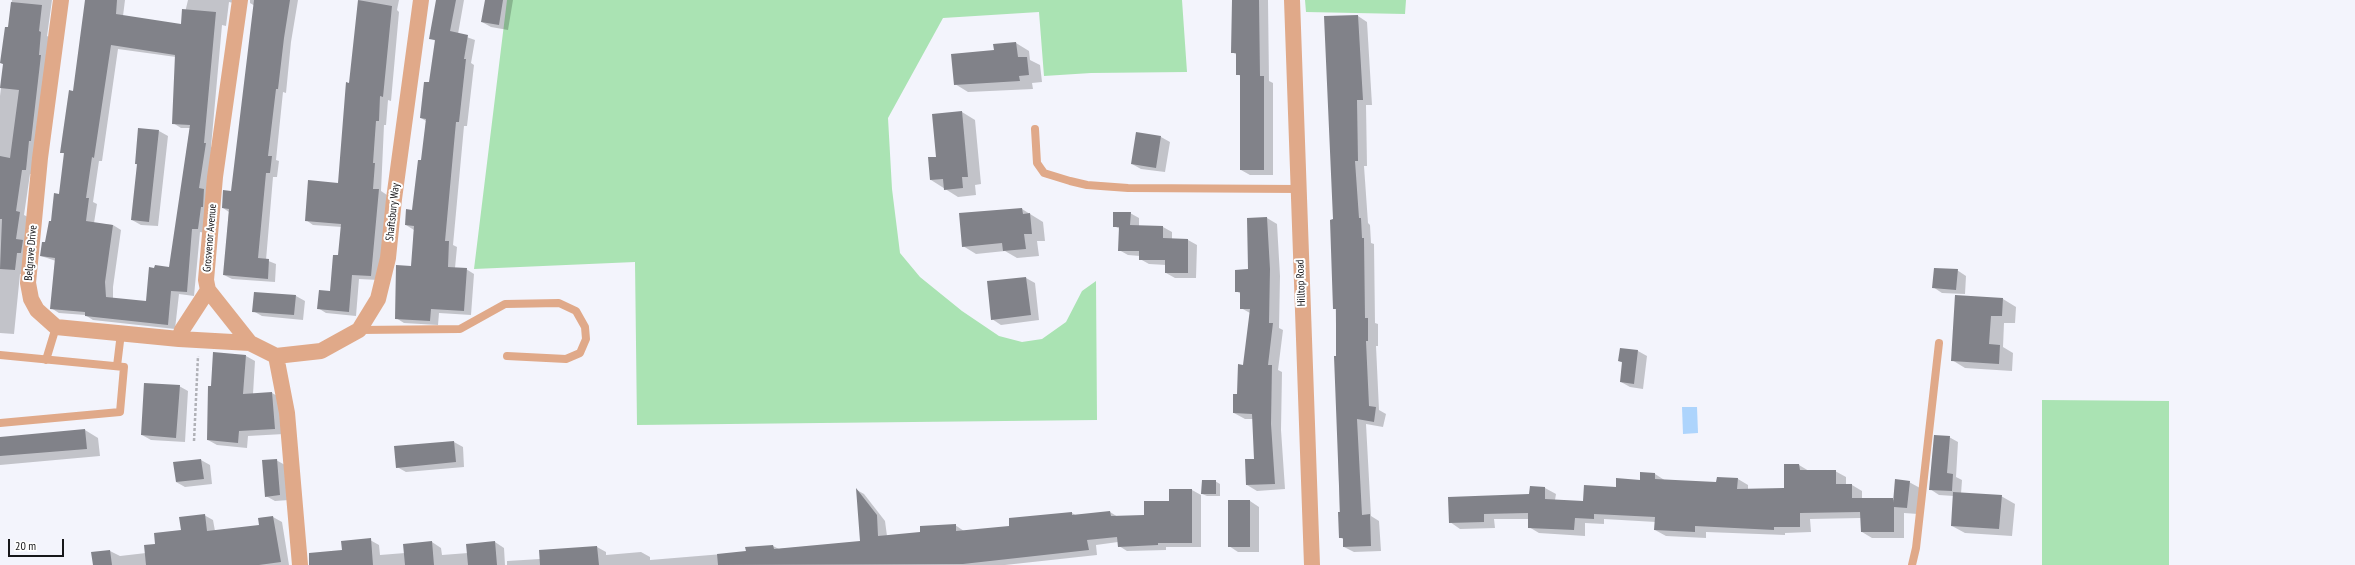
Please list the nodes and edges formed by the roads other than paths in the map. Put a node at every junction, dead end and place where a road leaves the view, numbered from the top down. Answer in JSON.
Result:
{"nodes":[{"id":1,"x":61,"y":0,"type":"edge"},
{"id":2,"x":240,"y":0,"type":"edge"},
{"id":3,"x":421,"y":0,"type":"edge"},
{"id":4,"x":1292,"y":0,"type":"edge"},
{"id":5,"x":1035,"y":129,"type":"dead end"},
{"id":6,"x":1298,"y":189,"type":"junction"},
{"id":7,"x":208,"y":290,"type":"junction"},
{"id":8,"x":56,"y":327,"type":"junction"},
{"id":9,"x":358,"y":330,"type":"junction"},
{"id":10,"x":121,"y":333,"type":"junction"},
{"id":11,"x":179,"y":339,"type":"junction"},
{"id":12,"x":250,"y":343,"type":"junction"},
{"id":13,"x":1938,"y":343,"type":"dead end"},
{"id":14,"x":0,"y":355,"type":"edge"},
{"id":15,"x":276,"y":356,"type":"junction"},
{"id":16,"x":507,"y":356,"type":"dead end"},
{"id":17,"x":46,"y":360,"type":"junction"},
{"id":18,"x":117,"y":366,"type":"junction"},
{"id":19,"x":0,"y":423,"type":"edge"},
{"id":20,"x":300,"y":565,"type":"edge"},
{"id":21,"x":1312,"y":565,"type":"edge"},
{"id":22,"x":1912,"y":565,"type":"edge"}],
"edges":[{"from":1,"to":8,"type":"street","name":"Belgrave Drive"},
{"from":2,"to":7,"type":"street","name":"Grosvenor Avenue"},
{"from":3,"to":9,"type":"street","name":"Shaftsbury Way"},
{"from":4,"to":6,"type":"street","name":"Hilltop Road"},
{"from":5,"to":6,"type":"lane"},
{"from":6,"to":21,"type":"street","name":"Hilltop Road"},
{"from":7,"to":11,"type":"street"},
{"from":7,"to":12,"type":"street"},
{"from":8,"to":10,"type":"street"},
{"from":8,"to":17,"type":"lane"},
{"from":9,"to":15,"type":"street","name":"Shaftsbury Way"},
{"from":9,"to":16,"type":"lane"},
{"from":10,"to":11,"type":"street"},
{"from":10,"to":18,"type":"lane"},
{"from":11,"to":12,"type":"street"},
{"from":12,"to":15,"type":"street"},
{"from":13,"to":22,"type":"lane"},
{"from":14,"to":17,"type":"lane"},
{"from":15,"to":20,"type":"street"},
{"from":17,"to":18,"type":"lane"},
{"from":18,"to":19,"type":"lane"}]}
